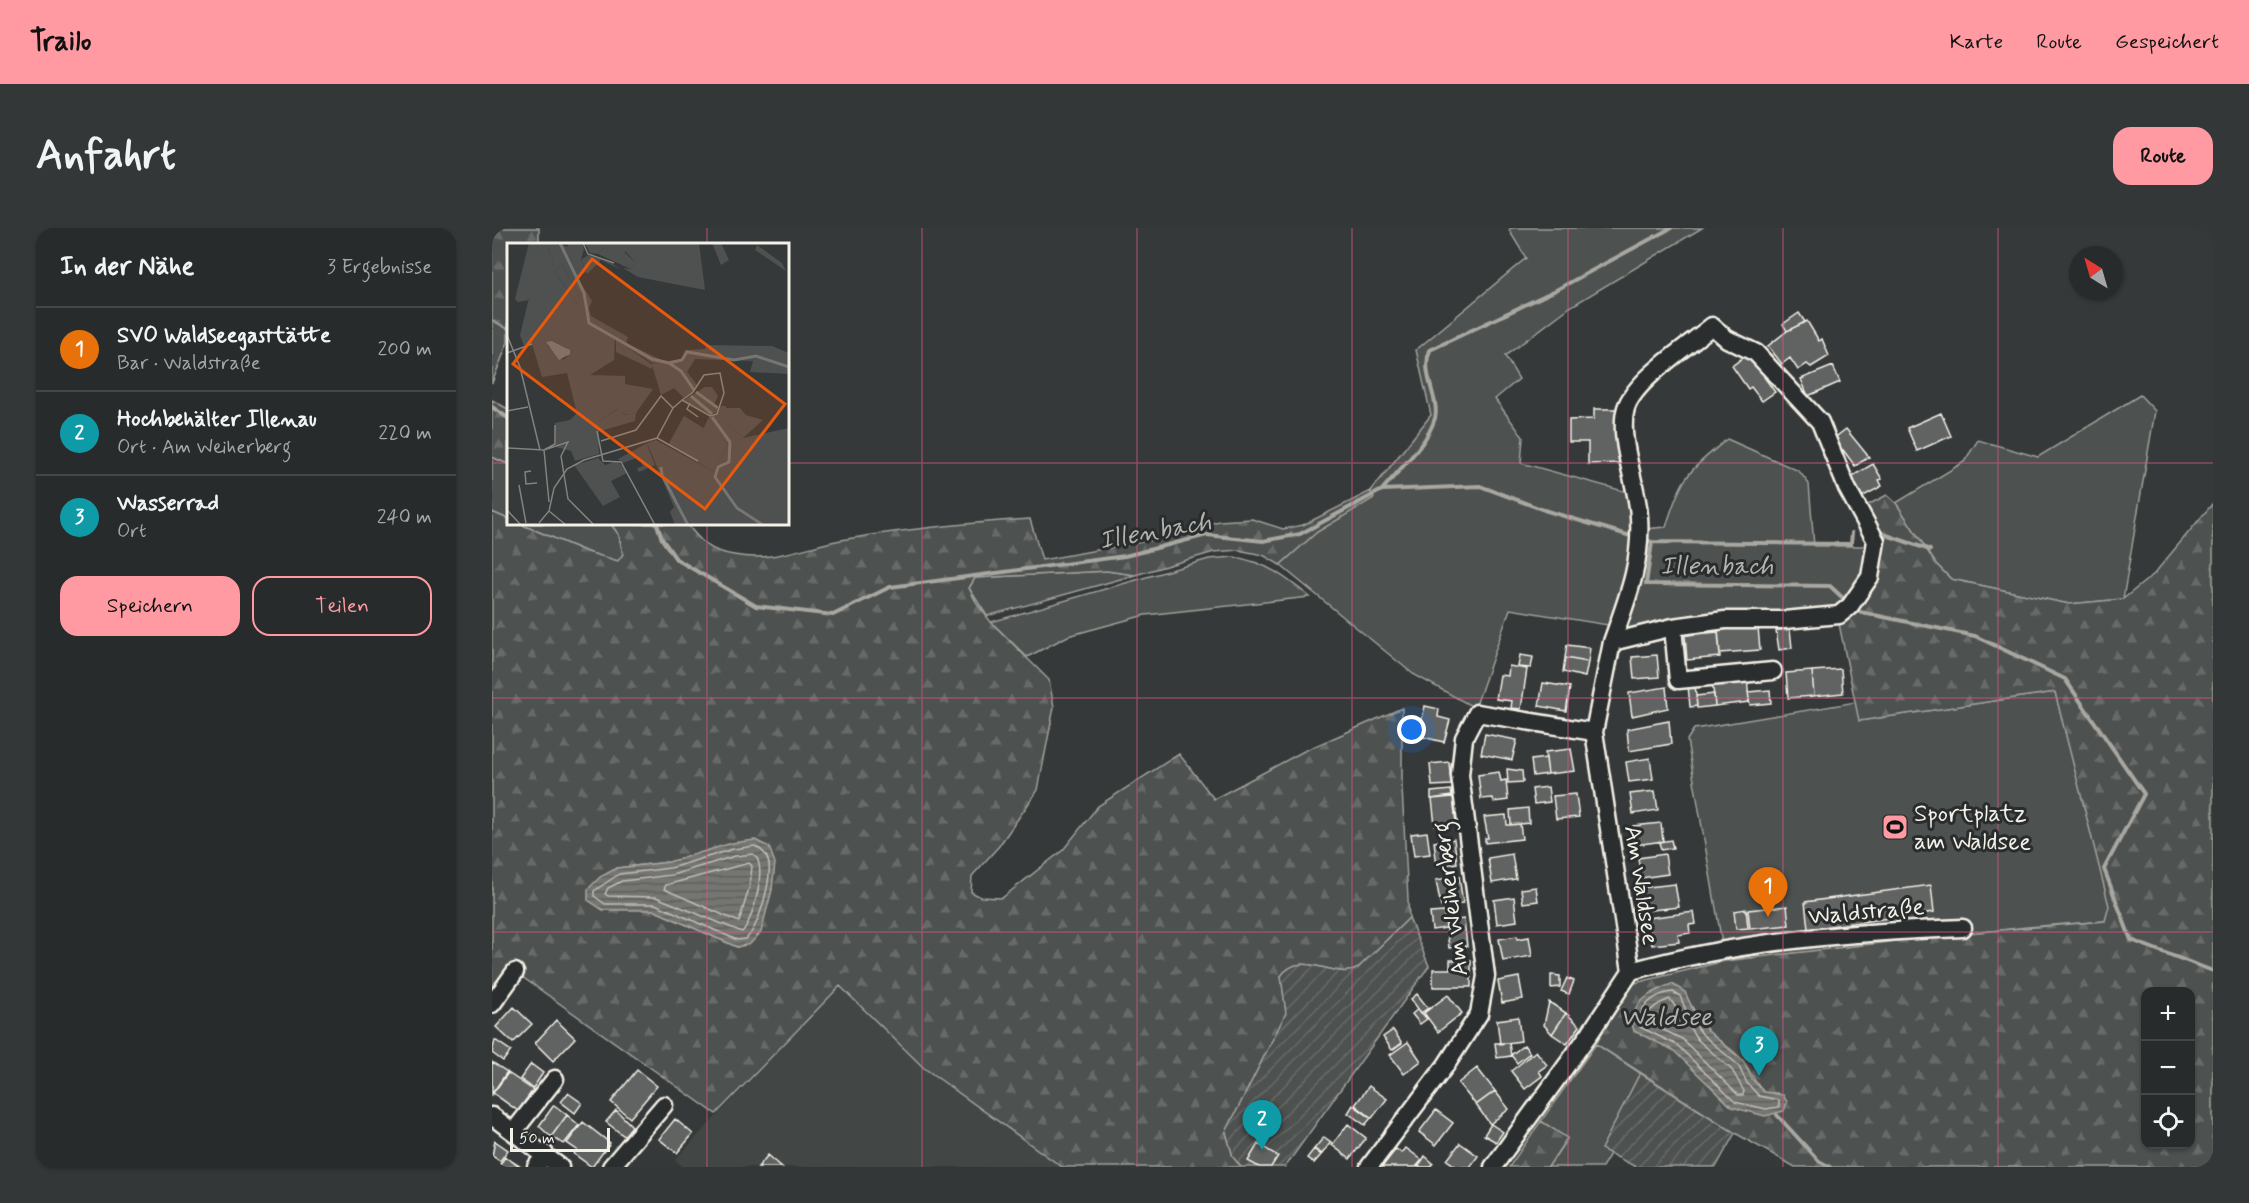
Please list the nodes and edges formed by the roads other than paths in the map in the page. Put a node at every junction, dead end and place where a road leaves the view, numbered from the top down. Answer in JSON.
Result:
{"nodes":[{"id":1,"x":1673,"y":627,"type":"junction"},
{"id":2,"x":1612,"y":642,"type":"junction"},
{"id":3,"x":1773,"y":672,"type":"dead end"},
{"id":4,"x":1594,"y":732,"type":"junction"},
{"id":5,"x":1963,"y":928,"type":"dead end"},
{"id":6,"x":1631,"y":971,"type":"junction"},
{"id":7,"x":515,"y":972,"type":"dead end"},
{"id":8,"x":492,"y":1004,"type":"edge"},
{"id":9,"x":555,"y":1079,"type":"dead end"},
{"id":10,"x":664,"y":1105,"type":"dead end"},
{"id":11,"x":492,"y":1116,"type":"edge"},
{"id":12,"x":514,"y":1131,"type":"junction"},
{"id":13,"x":540,"y":1160,"type":"edge"},
{"id":14,"x":561,"y":1167,"type":"edge"},
{"id":15,"x":611,"y":1167,"type":"edge"},
{"id":16,"x":1370,"y":1167,"type":"edge"},
{"id":17,"x":1493,"y":1167,"type":"edge"}],
"edges":[{"from":1,"to":2,"type":"street"},
{"from":1,"to":2,"type":"street","name":"Am Waldsee"},
{"from":1,"to":3,"type":"street"},
{"from":2,"to":4,"type":"street","name":"Am Waldsee"},
{"from":4,"to":6,"type":"street","name":"Am Waldsee"},
{"from":4,"to":16,"type":"street","name":"Am Weiherberg"},
{"from":5,"to":6,"type":"street","name":"Waldstraße"},
{"from":6,"to":17,"type":"street","name":"Am Waldsee"},
{"from":7,"to":8,"type":"street"},
{"from":9,"to":12,"type":"street"},
{"from":10,"to":15,"type":"street"},
{"from":11,"to":12,"type":"street"},
{"from":12,"to":13,"type":"street"},
{"from":13,"to":14,"type":"street"}]}
